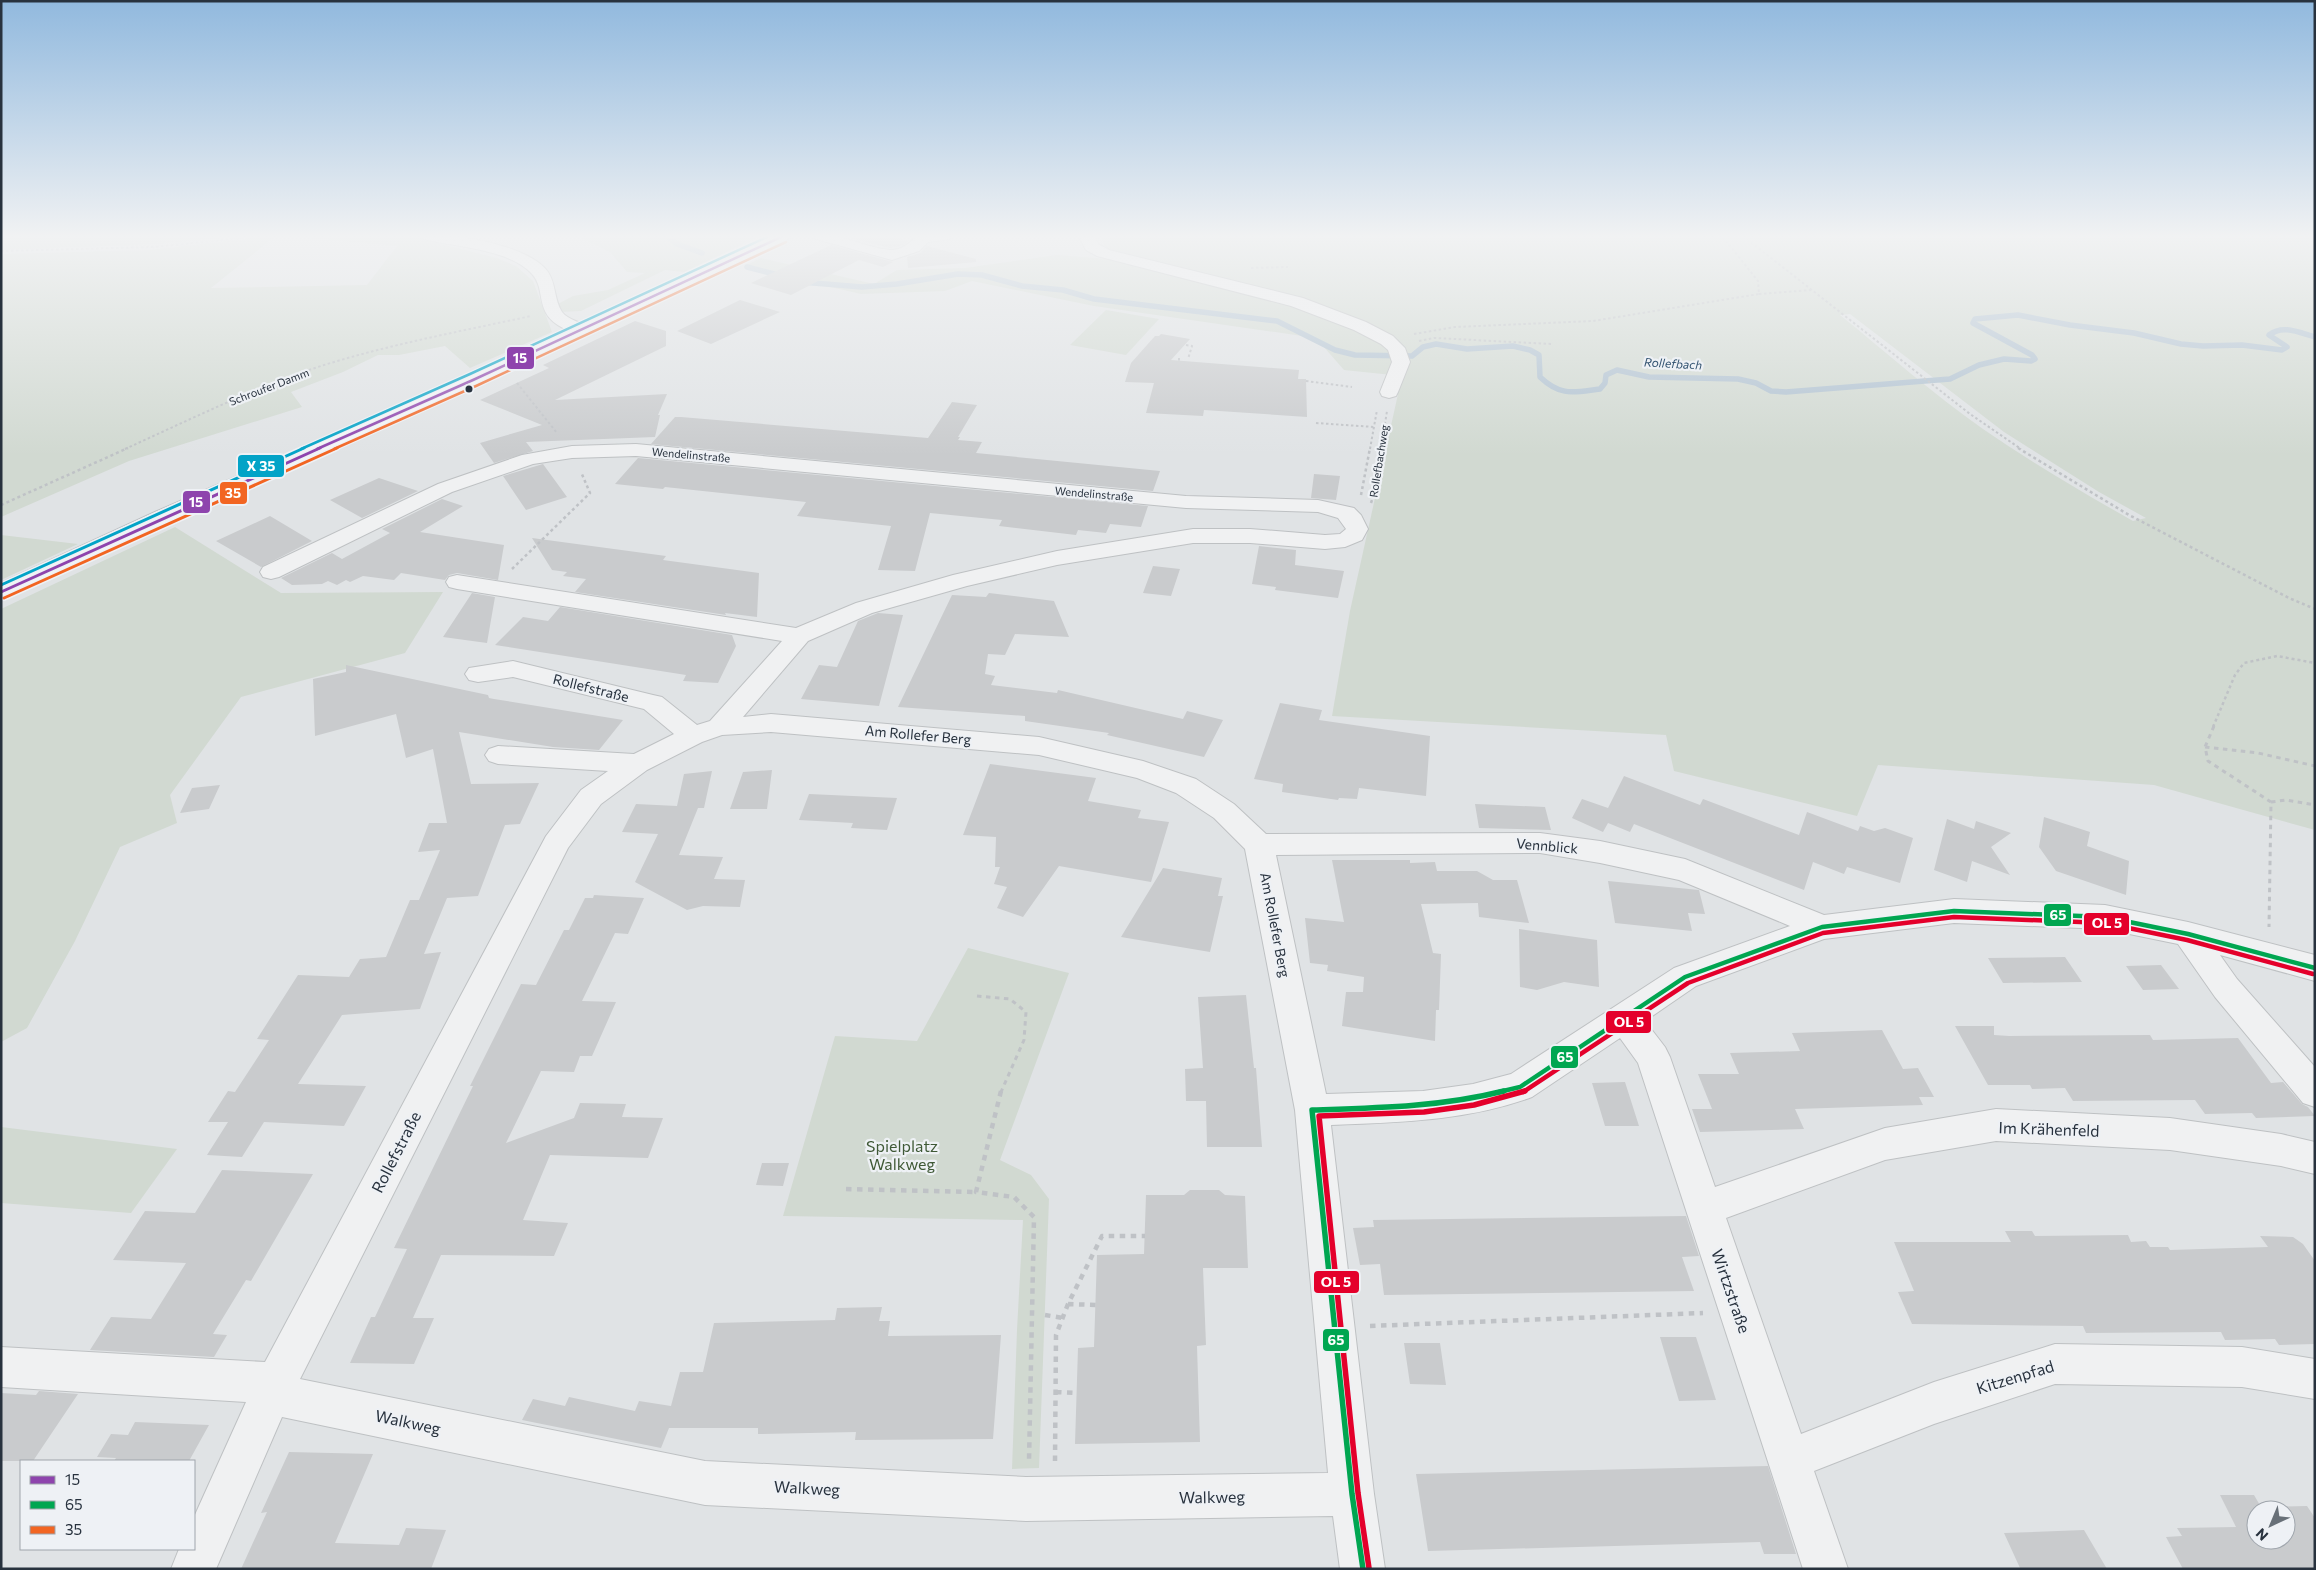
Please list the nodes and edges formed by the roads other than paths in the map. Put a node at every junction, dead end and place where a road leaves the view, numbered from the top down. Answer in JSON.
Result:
{"nodes":[{"id":1,"x":552,"y":309,"type":"edge"},
{"id":2,"x":622,"y":309,"type":"edge"},
{"id":3,"x":1315,"y":309,"type":"edge"},
{"id":4,"x":579,"y":329,"type":"junction"},
{"id":5,"x":1389,"y":392,"type":"road end"},
{"id":6,"x":271,"y":572,"type":"dead end"},
{"id":7,"x":457,"y":582,"type":"dead end"},
{"id":8,"x":1,"y":592,"type":"edge"},
{"id":9,"x":798,"y":636,"type":"junction"},
{"id":10,"x":478,"y":674,"type":"dead end"},
{"id":11,"x":706,"y":732,"type":"junction"},
{"id":12,"x":498,"y":755,"type":"dead end"},
{"id":13,"x":637,"y":762,"type":"junction"},
{"id":14,"x":1259,"y":845,"type":"junction"},
{"id":15,"x":1822,"y":927,"type":"junction"},
{"id":16,"x":2188,"y":934,"type":"junction"},
{"id":17,"x":2315,"y":968,"type":"edge"},
{"id":18,"x":1624,"y":1019,"type":"junction"},
{"id":19,"x":2315,"y":1092,"type":"edge"},
{"id":20,"x":1312,"y":1110,"type":"junction"},
{"id":21,"x":2315,"y":1158,"type":"edge"},
{"id":22,"x":1703,"y":1209,"type":"junction"},
{"id":23,"x":1,"y":1366,"type":"edge"},
{"id":24,"x":2315,"y":1380,"type":"edge"},
{"id":25,"x":274,"y":1388,"type":"junction"},
{"id":26,"x":1788,"y":1460,"type":"junction"},
{"id":27,"x":1352,"y":1494,"type":"junction"},
{"id":28,"x":193,"y":1569,"type":"edge"},
{"id":29,"x":1363,"y":1569,"type":"edge"},
{"id":30,"x":1826,"y":1569,"type":"edge"}],
"edges":[{"from":1,"to":4,"type":"street"},
{"from":2,"to":4,"type":"main road"},
{"from":3,"to":5,"type":"street"},
{"from":4,"to":8,"type":"main road"},
{"from":6,"to":9,"type":"street","name":"Wendelinstraße"},
{"from":7,"to":9,"type":"street"},
{"from":9,"to":11,"type":"street"},
{"from":10,"to":11,"type":"street","name":"Rollefstraße"},
{"from":11,"to":13,"type":"street","name":"Rollefstraße"},
{"from":11,"to":14,"type":"street","name":"Am Rollefer Berg"},
{"from":12,"to":13,"type":"street","name":"Rollefstraße"},
{"from":13,"to":25,"type":"street","name":"Rollefstraße"},
{"from":14,"to":15,"type":"street","name":"Vennblick"},
{"from":14,"to":20,"type":"street","name":"Am Rollefer Berg"},
{"from":15,"to":16,"type":"street"},
{"from":15,"to":18,"type":"street"},
{"from":16,"to":17,"type":"street"},
{"from":16,"to":19,"type":"street"},
{"from":18,"to":20,"type":"street"},
{"from":18,"to":22,"type":"street","name":"Wirtzstraße"},
{"from":20,"to":27,"type":"street","name":"Am Rollefer Berg"},
{"from":21,"to":22,"type":"street","name":"Im Krähenfeld"},
{"from":22,"to":26,"type":"street","name":"Wirtzstraße"},
{"from":23,"to":25,"type":"street","name":"Walkweg"},
{"from":24,"to":26,"type":"street","name":"Kitzenpfad"},
{"from":25,"to":27,"type":"street","name":"Walkweg"},
{"from":25,"to":28,"type":"street","name":"Rollefstraße"},
{"from":26,"to":30,"type":"street","name":"Wirtzstraße"},
{"from":27,"to":29,"type":"street","name":"Am Rollefer Berg"}]}
